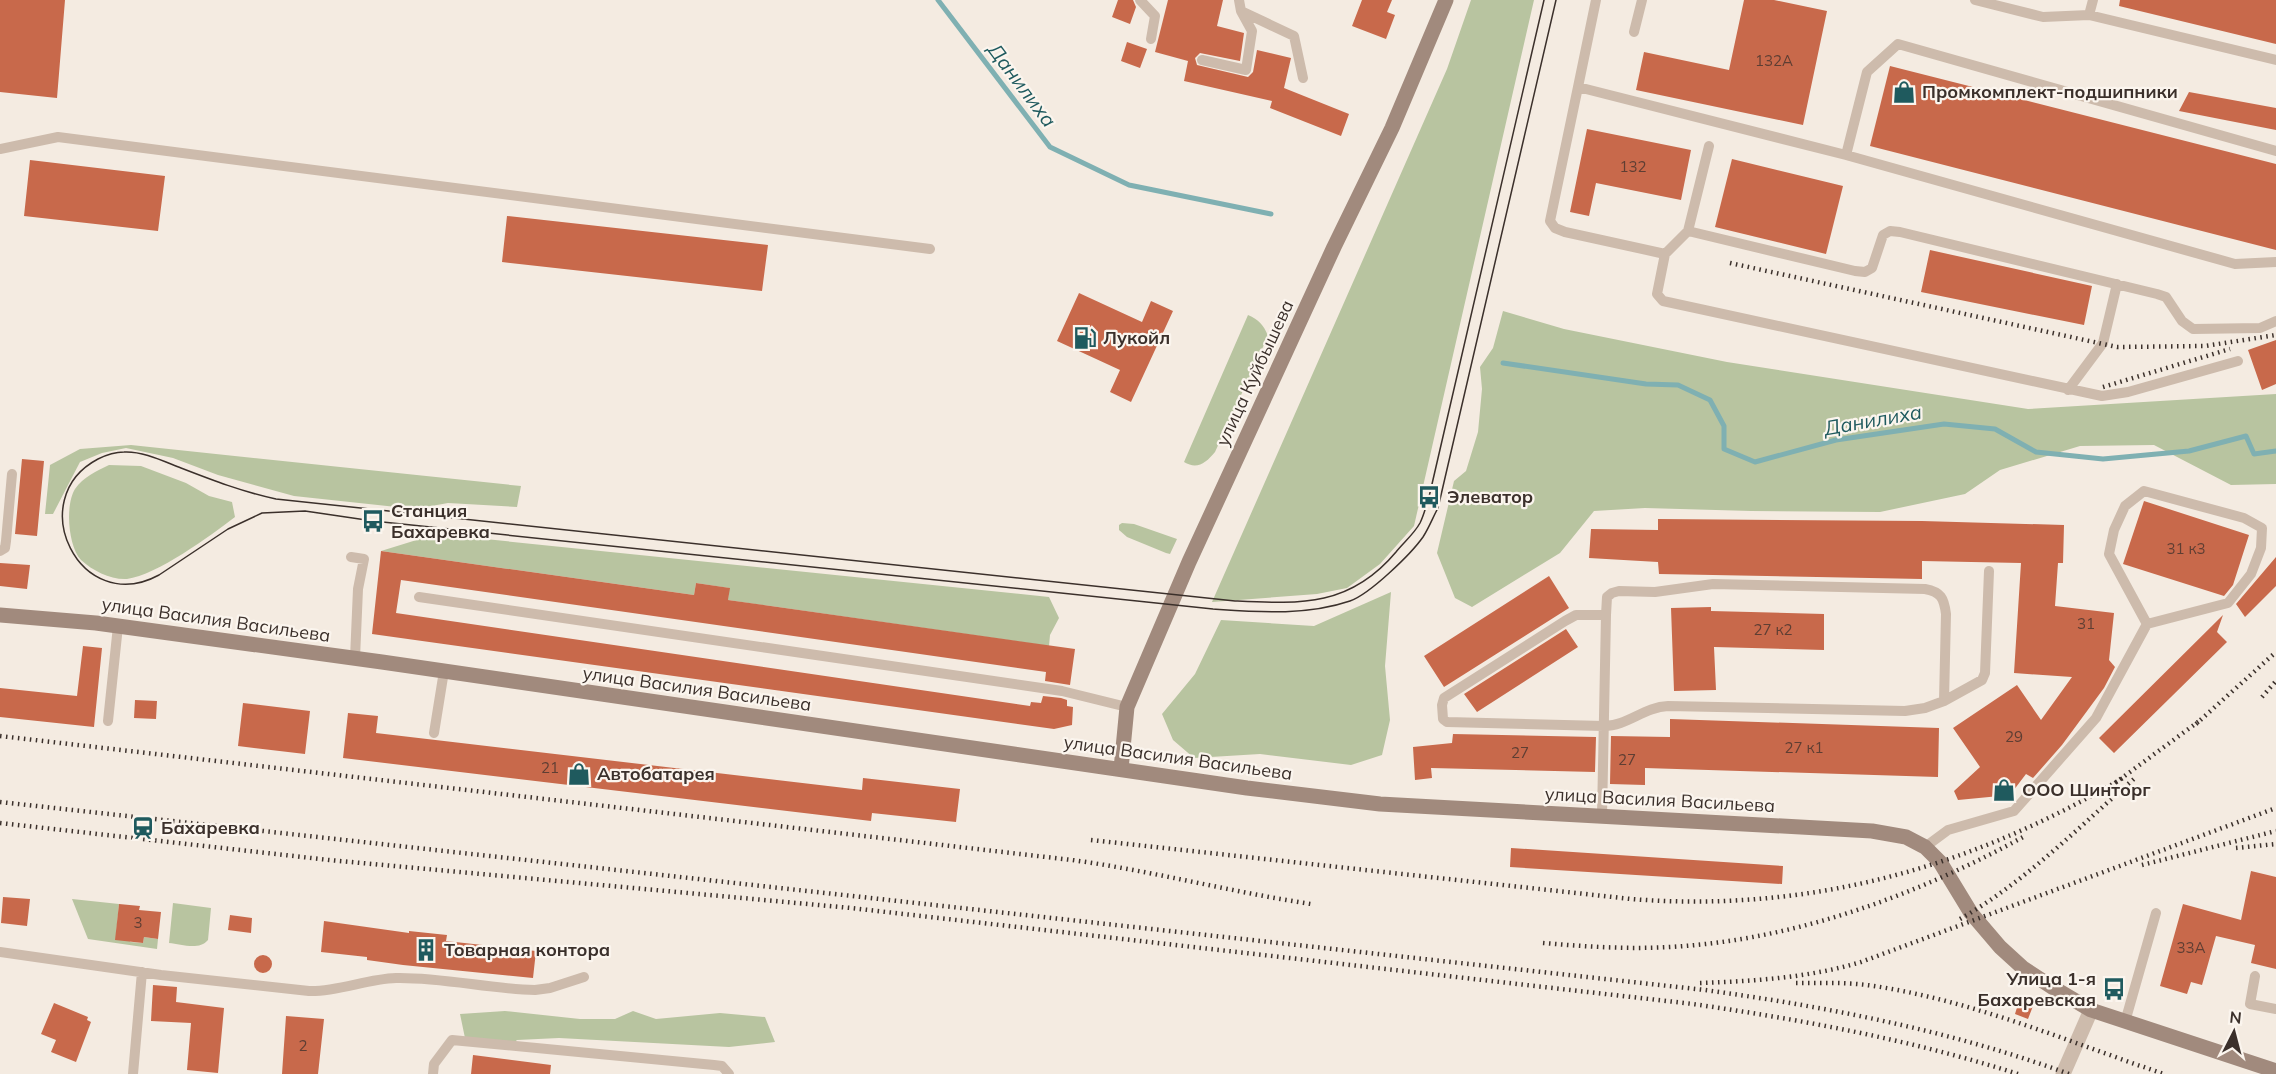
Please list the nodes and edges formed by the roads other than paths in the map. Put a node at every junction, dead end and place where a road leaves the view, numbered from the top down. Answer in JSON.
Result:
{"nodes":[{"id":1,"x":1140,"y":0,"type":"edge"},
{"id":2,"x":1446,"y":0,"type":"edge"},
{"id":3,"x":1596,"y":0,"type":"edge"},
{"id":4,"x":1642,"y":0,"type":"edge"},
{"id":5,"x":1975,"y":0,"type":"edge"},
{"id":6,"x":2093,"y":0,"type":"edge"},
{"id":7,"x":1240,"y":5,"type":"edge"},
{"id":8,"x":2089,"y":15,"type":"junction"},
{"id":9,"x":1634,"y":32,"type":"dead end"},
{"id":10,"x":1152,"y":39,"type":"dead end"},
{"id":11,"x":1202,"y":60,"type":"dead end"},
{"id":12,"x":2276,"y":60,"type":"edge"},
{"id":13,"x":1303,"y":78,"type":"dead end"},
{"id":14,"x":1578,"y":87,"type":"junction"},
{"id":15,"x":1709,"y":146,"type":"dead end"},
{"id":16,"x":0,"y":149,"type":"edge"},
{"id":17,"x":2276,"y":151,"type":"edge"},
{"id":18,"x":1846,"y":155,"type":"junction"},
{"id":19,"x":1688,"y":231,"type":"junction"},
{"id":20,"x":930,"y":249,"type":"dead end"},
{"id":21,"x":1665,"y":254,"type":"junction"},
{"id":22,"x":2276,"y":262,"type":"edge"},
{"id":23,"x":2117,"y":284,"type":"junction"},
{"id":24,"x":2276,"y":321,"type":"edge"},
{"id":25,"x":2238,"y":361,"type":"dead end"},
{"id":26,"x":2068,"y":390,"type":"junction"},
{"id":27,"x":12,"y":474,"type":"dead end"},
{"id":28,"x":0,"y":551,"type":"edge"},
{"id":29,"x":351,"y":556,"type":"dead end"},
{"id":30,"x":1989,"y":571,"type":"dead end"},
{"id":31,"x":419,"y":597,"type":"dead end"},
{"id":32,"x":0,"y":615,"type":"edge"},
{"id":33,"x":1606,"y":615,"type":"junction"},
{"id":34,"x":2147,"y":624,"type":"junction"},
{"id":35,"x":117,"y":626,"type":"junction"},
{"id":36,"x":355,"y":658,"type":"junction"},
{"id":37,"x":444,"y":671,"type":"junction"},
{"id":38,"x":1944,"y":701,"type":"junction"},
{"id":39,"x":1127,"y":707,"type":"junction"},
{"id":40,"x":108,"y":721,"type":"dead end"},
{"id":41,"x":1604,"y":726,"type":"junction"},
{"id":42,"x":434,"y":733,"type":"dead end"},
{"id":43,"x":1121,"y":769,"type":"junction"},
{"id":44,"x":1602,"y":816,"type":"junction"},
{"id":45,"x":1925,"y":847,"type":"junction"},
{"id":46,"x":2156,"y":913,"type":"dead end"},
{"id":47,"x":0,"y":952,"type":"edge"},
{"id":48,"x":142,"y":972,"type":"junction"},
{"id":49,"x":2255,"y":976,"type":"dead end"},
{"id":50,"x":584,"y":977,"type":"dead end"},
{"id":51,"x":2091,"y":1010,"type":"junction"},
{"id":52,"x":2276,"y":1010,"type":"edge"},
{"id":53,"x":2125,"y":1022,"type":"junction"},
{"id":54,"x":2276,"y":1071,"type":"edge"},
{"id":55,"x":134,"y":1074,"type":"edge"},
{"id":56,"x":433,"y":1074,"type":"edge"},
{"id":57,"x":729,"y":1074,"type":"edge"},
{"id":58,"x":2063,"y":1074,"type":"edge"}],
"edges":[{"from":1,"to":10,"type":"lane"},
{"from":2,"to":39,"type":"main road","name":"улица Куйбышева"},
{"from":3,"to":14,"type":"lane"},
{"from":4,"to":9,"type":"lane"},
{"from":5,"to":8,"type":"lane"},
{"from":6,"to":8,"type":"lane"},
{"from":7,"to":11,"type":"lane"},
{"from":7,"to":13,"type":"lane"},
{"from":8,"to":12,"type":"lane"},
{"from":14,"to":18,"type":"lane"},
{"from":14,"to":21,"type":"lane"},
{"from":15,"to":19,"type":"lane"},
{"from":16,"to":20,"type":"lane"},
{"from":17,"to":18,"type":"lane"},
{"from":18,"to":22,"type":"lane"},
{"from":19,"to":21,"type":"lane"},
{"from":19,"to":23,"type":"lane"},
{"from":21,"to":26,"type":"lane"},
{"from":23,"to":24,"type":"lane"},
{"from":23,"to":26,"type":"lane"},
{"from":25,"to":26,"type":"lane"},
{"from":27,"to":28,"type":"lane"},
{"from":29,"to":36,"type":"lane"},
{"from":30,"to":38,"type":"lane"},
{"from":31,"to":39,"type":"lane"},
{"from":32,"to":35,"type":"main road","name":"улица Василия Васильева"},
{"from":33,"to":38,"type":"lane"},
{"from":33,"to":41,"type":"lane"},
{"from":33,"to":41,"type":"lane"},
{"from":34,"to":34,"type":"lane"},
{"from":34,"to":45,"type":"lane"},
{"from":35,"to":36,"type":"main road","name":"улица Василия Васильева"},
{"from":35,"to":40,"type":"lane"},
{"from":36,"to":37,"type":"main road","name":"улица Василия Васильева"},
{"from":37,"to":42,"type":"lane"},
{"from":37,"to":43,"type":"main road","name":"улица Василия Васильева"},
{"from":38,"to":41,"type":"lane"},
{"from":39,"to":43,"type":"main road","name":"улица Куйбышева"},
{"from":41,"to":44,"type":"lane"},
{"from":43,"to":44,"type":"main road","name":"улица Василия Васильева"},
{"from":44,"to":45,"type":"main road","name":"улица Василия Васильева"},
{"from":45,"to":51,"type":"main road","name":"улица Василия Васильева"},
{"from":46,"to":53,"type":"lane"},
{"from":47,"to":48,"type":"lane"},
{"from":48,"to":50,"type":"lane"},
{"from":48,"to":55,"type":"lane"},
{"from":49,"to":52,"type":"lane"},
{"from":51,"to":53,"type":"main road","name":"улица Василия Васильева"},
{"from":51,"to":58,"type":"street"},
{"from":53,"to":54,"type":"main road","name":"улица Василия Васильева"},
{"from":56,"to":57,"type":"lane"}]}
